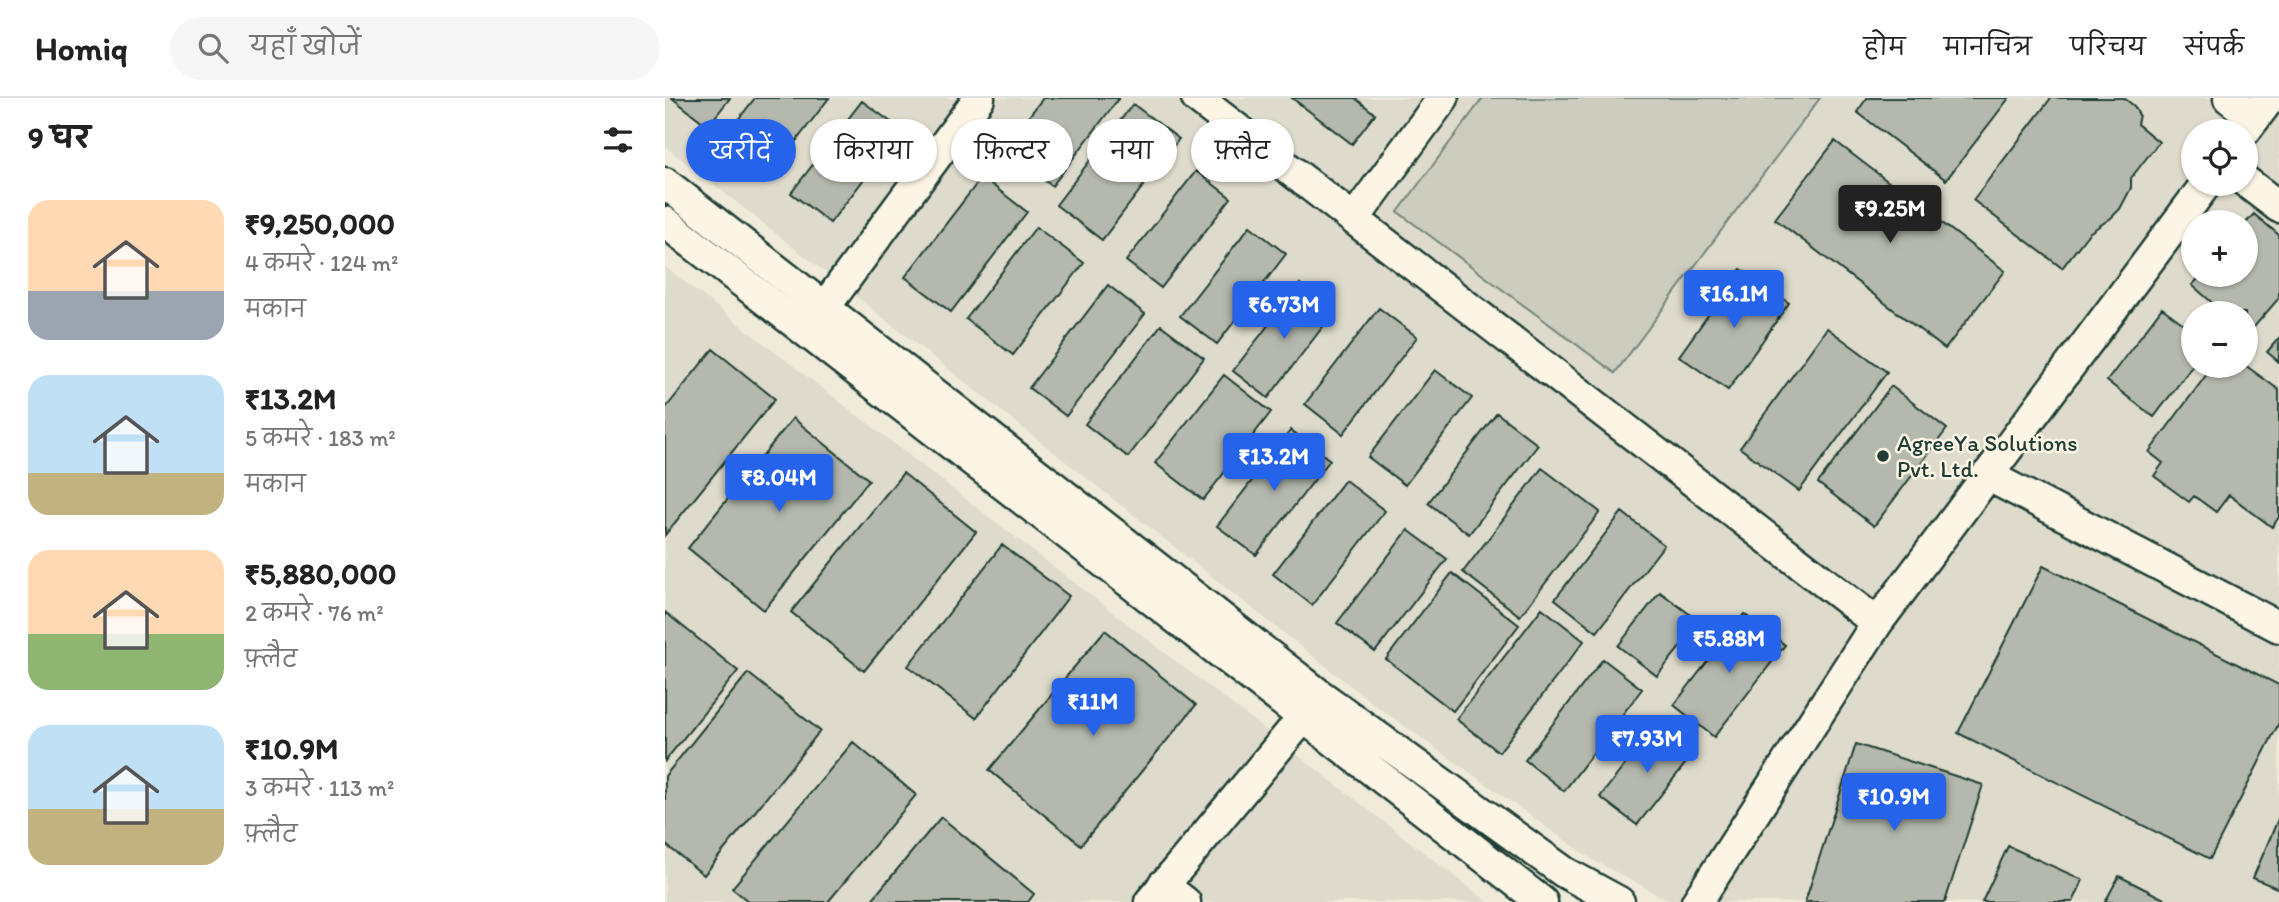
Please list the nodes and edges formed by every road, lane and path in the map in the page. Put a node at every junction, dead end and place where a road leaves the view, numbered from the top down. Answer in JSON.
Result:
{"nodes":[{"id":1,"x":979,"y":98,"type":"edge"},
{"id":2,"x":1198,"y":98,"type":"edge"},
{"id":3,"x":1443,"y":98,"type":"edge"},
{"id":4,"x":2229,"y":98,"type":"edge"},
{"id":5,"x":2257,"y":116,"type":"edge"},
{"id":6,"x":665,"y":183,"type":"edge"},
{"id":7,"x":2258,"y":191,"type":"edge"},
{"id":8,"x":2197,"y":196,"type":"edge"},
{"id":9,"x":2279,"y":207,"type":"edge"},
{"id":10,"x":1354,"y":219,"type":"junction"},
{"id":11,"x":665,"y":222,"type":"edge"},
{"id":12,"x":815,"y":319,"type":"junction"},
{"id":13,"x":1987,"y":475,"type":"junction"},
{"id":14,"x":1877,"y":623,"type":"junction"},
{"id":15,"x":2279,"y":627,"type":"edge"},
{"id":16,"x":1312,"y":707,"type":"junction"},
{"id":17,"x":1166,"y":896,"type":"edge"},
{"id":18,"x":1600,"y":898,"type":"edge"},
{"id":19,"x":1542,"y":902,"type":"edge"},
{"id":20,"x":1697,"y":902,"type":"edge"}],
"edges":[{"from":1,"to":12,"type":"street"},
{"from":2,"to":10,"type":"street"},
{"from":3,"to":10,"type":"street"},
{"from":4,"to":5,"type":"street"},
{"from":6,"to":12,"type":"street"},
{"from":7,"to":9,"type":"street"},
{"from":8,"to":13,"type":"street"},
{"from":10,"to":14,"type":"street"},
{"from":11,"to":12,"type":"street"},
{"from":12,"to":16,"type":"street"},
{"from":13,"to":14,"type":"street"},
{"from":13,"to":15,"type":"street"},
{"from":14,"to":20,"type":"street"},
{"from":16,"to":17,"type":"street"},
{"from":16,"to":18,"type":"street"},
{"from":16,"to":19,"type":"street"}]}
